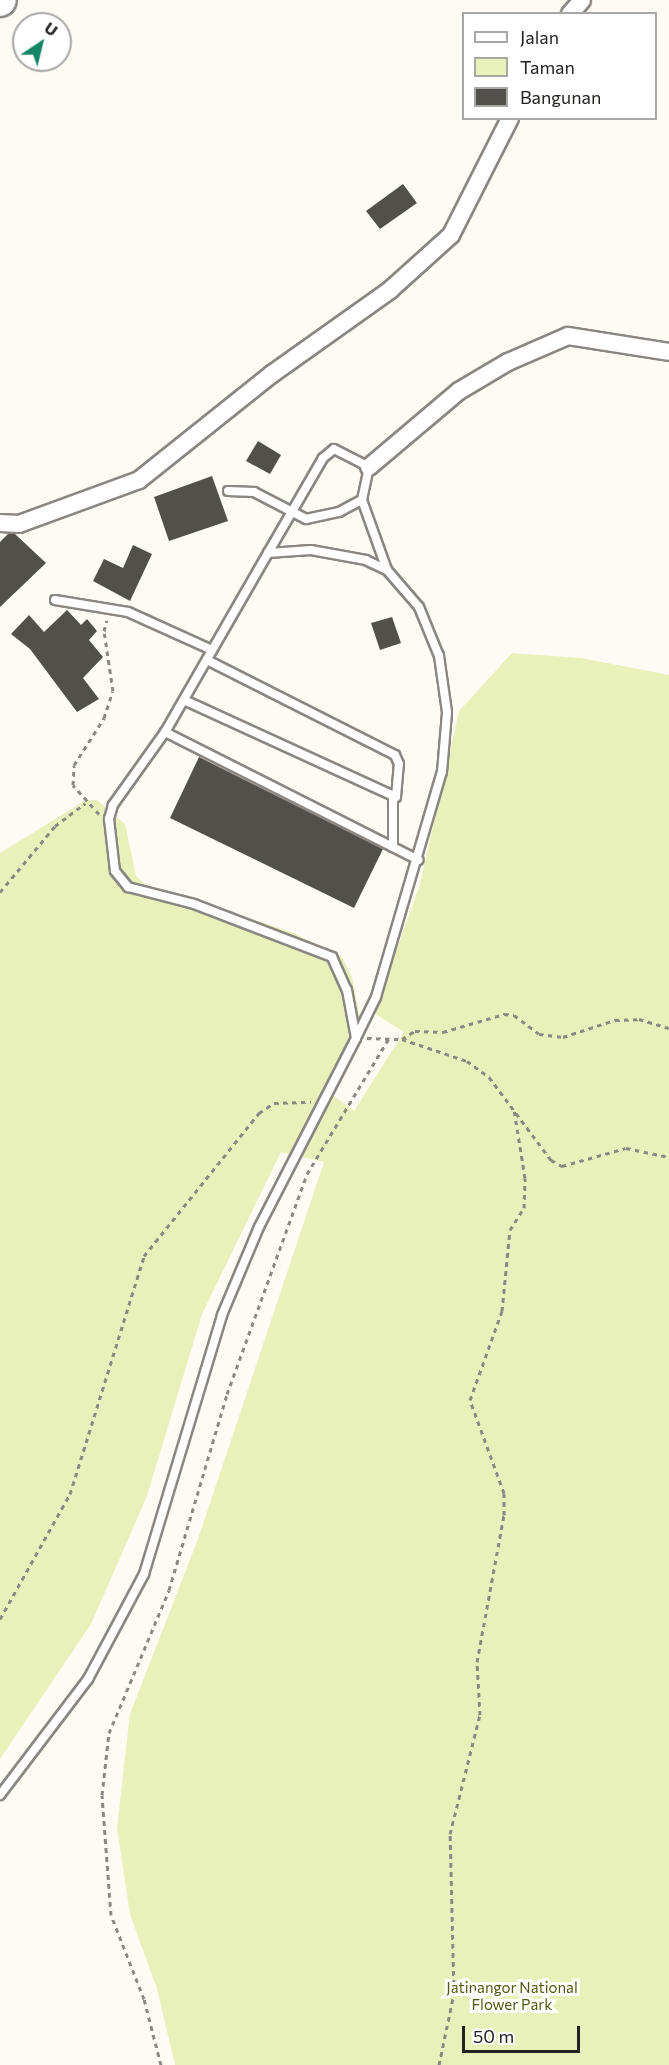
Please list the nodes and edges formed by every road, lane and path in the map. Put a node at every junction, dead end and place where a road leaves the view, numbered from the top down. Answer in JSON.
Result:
{"nodes":[{"id":1,"x":582,"y":0,"type":"edge"},
{"id":2,"x":572,"y":12,"type":"edge"},
{"id":3,"x":509,"y":120,"type":"edge"},
{"id":4,"x":669,"y":352,"type":"edge"},
{"id":5,"x":369,"y":467,"type":"junction"},
{"id":6,"x":228,"y":491,"type":"dead end"},
{"id":7,"x":362,"y":500,"type":"junction"},
{"id":8,"x":290,"y":513,"type":"junction"},
{"id":9,"x":0,"y":523,"type":"edge"},
{"id":10,"x":268,"y":553,"type":"junction"},
{"id":11,"x":387,"y":570,"type":"junction"},
{"id":12,"x":55,"y":600,"type":"dead end"},
{"id":13,"x":110,"y":607,"type":"junction"},
{"id":14,"x":212,"y":650,"type":"junction"},
{"id":15,"x":207,"y":660,"type":"junction"},
{"id":16,"x":184,"y":700,"type":"junction"},
{"id":17,"x":165,"y":732,"type":"junction"},
{"id":18,"x":393,"y":798,"type":"junction"},
{"id":19,"x":85,"y":803,"type":"junction"},
{"id":20,"x":112,"y":840,"type":"junction"},
{"id":21,"x":393,"y":847,"type":"junction"},
{"id":22,"x":418,"y":860,"type":"junction"},
{"id":23,"x":0,"y":892,"type":"edge"},
{"id":24,"x":669,"y":1028,"type":"edge"},
{"id":25,"x":356,"y":1038,"type":"junction"},
{"id":26,"x":389,"y":1038,"type":"junction"},
{"id":27,"x":402,"y":1039,"type":"junction"},
{"id":28,"x":321,"y":1103,"type":"junction"},
{"id":29,"x":514,"y":1109,"type":"junction"},
{"id":30,"x":669,"y":1157,"type":"edge"},
{"id":31,"x":0,"y":1619,"type":"edge"},
{"id":32,"x":0,"y":1795,"type":"edge"},
{"id":33,"x":161,"y":2065,"type":"edge"},
{"id":34,"x":439,"y":2065,"type":"edge"}],
"edges":[{"from":1,"to":2,"type":"street"},
{"from":3,"to":9,"type":"street"},
{"from":4,"to":5,"type":"street"},
{"from":5,"to":7,"type":"lane"},
{"from":5,"to":8,"type":"lane"},
{"from":6,"to":8,"type":"lane"},
{"from":7,"to":8,"type":"lane"},
{"from":7,"to":11,"type":"lane"},
{"from":8,"to":10,"type":"lane"},
{"from":10,"to":11,"type":"lane"},
{"from":10,"to":14,"type":"lane"},
{"from":11,"to":22,"type":"lane"},
{"from":12,"to":13,"type":"lane"},
{"from":13,"to":14,"type":"lane"},
{"from":13,"to":19,"type":"path"},
{"from":14,"to":15,"type":"lane"},
{"from":15,"to":16,"type":"lane"},
{"from":15,"to":18,"type":"lane"},
{"from":16,"to":17,"type":"lane"},
{"from":16,"to":18,"type":"lane"},
{"from":17,"to":20,"type":"lane"},
{"from":17,"to":21,"type":"lane"},
{"from":18,"to":21,"type":"lane"},
{"from":19,"to":20,"type":"path"},
{"from":19,"to":23,"type":"path"},
{"from":20,"to":25,"type":"lane"},
{"from":21,"to":22,"type":"lane"},
{"from":22,"to":25,"type":"lane"},
{"from":24,"to":27,"type":"path"},
{"from":25,"to":26,"type":"path"},
{"from":25,"to":28,"type":"lane"},
{"from":26,"to":27,"type":"path"},
{"from":26,"to":33,"type":"path"},
{"from":27,"to":29,"type":"path"},
{"from":28,"to":31,"type":"path"},
{"from":28,"to":32,"type":"lane"},
{"from":29,"to":30,"type":"path"},
{"from":29,"to":34,"type":"path"}]}
